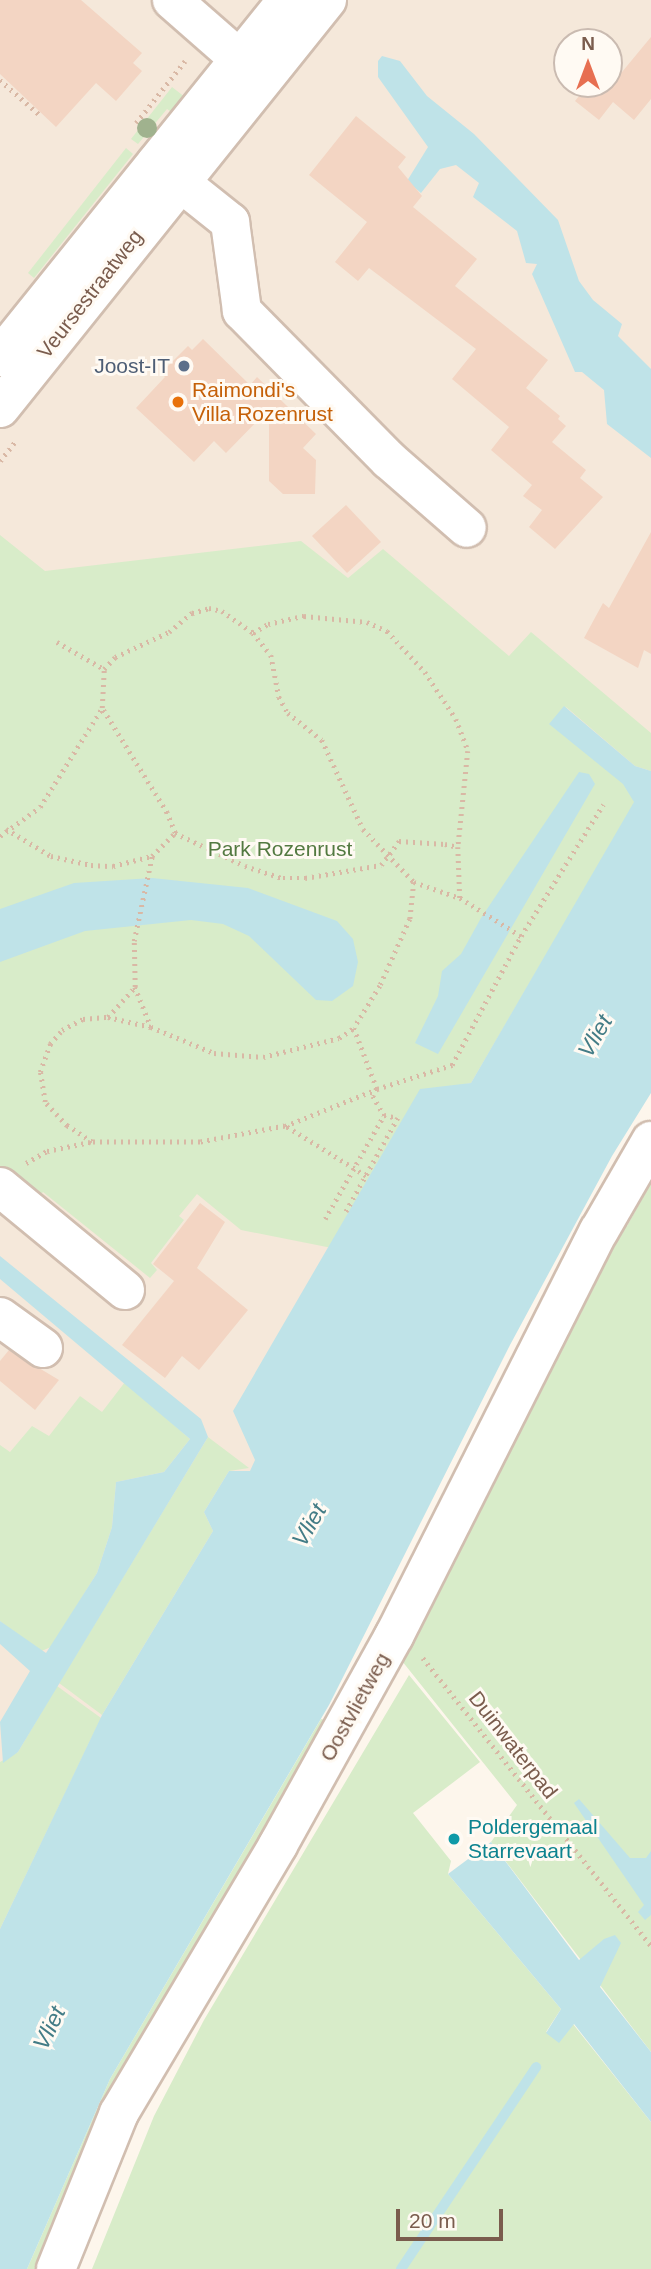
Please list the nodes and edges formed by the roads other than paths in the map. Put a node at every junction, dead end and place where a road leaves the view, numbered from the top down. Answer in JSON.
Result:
{"nodes":[{"id":1,"x":172,"y":0,"type":"edge"},
{"id":2,"x":287,"y":0,"type":"edge"},
{"id":3,"x":327,"y":0,"type":"edge"},
{"id":4,"x":251,"y":70,"type":"junction"},
{"id":5,"x":168,"y":172,"type":"junction"},
{"id":6,"x":0,"y":357,"type":"edge"},
{"id":7,"x":0,"y":408,"type":"edge"},
{"id":8,"x":467,"y":528,"type":"dead end"},
{"id":9,"x":651,"y":1141,"type":"edge"},
{"id":10,"x":12,"y":1175,"type":"edge"},
{"id":11,"x":125,"y":1290,"type":"dead end"},
{"id":12,"x":0,"y":1317,"type":"edge"},
{"id":13,"x":43,"y":1348,"type":"dead end"},
{"id":14,"x":56,"y":2269,"type":"edge"}],
"edges":[{"from":1,"to":4,"type":"street"},
{"from":2,"to":4,"type":"street","name":"Veursestraatweg"},
{"from":3,"to":4,"type":"street","name":"Veursestraatweg"},
{"from":4,"to":5,"type":"street","name":"Veursestraatweg"},
{"from":5,"to":6,"type":"street","name":"Veursestraatweg"},
{"from":5,"to":7,"type":"street","name":"Veursestraatweg"},
{"from":5,"to":8,"type":"street"},
{"from":9,"to":14,"type":"street","name":"Oostvlietweg"},
{"from":10,"to":11,"type":"street"},
{"from":12,"to":13,"type":"street"}]}
